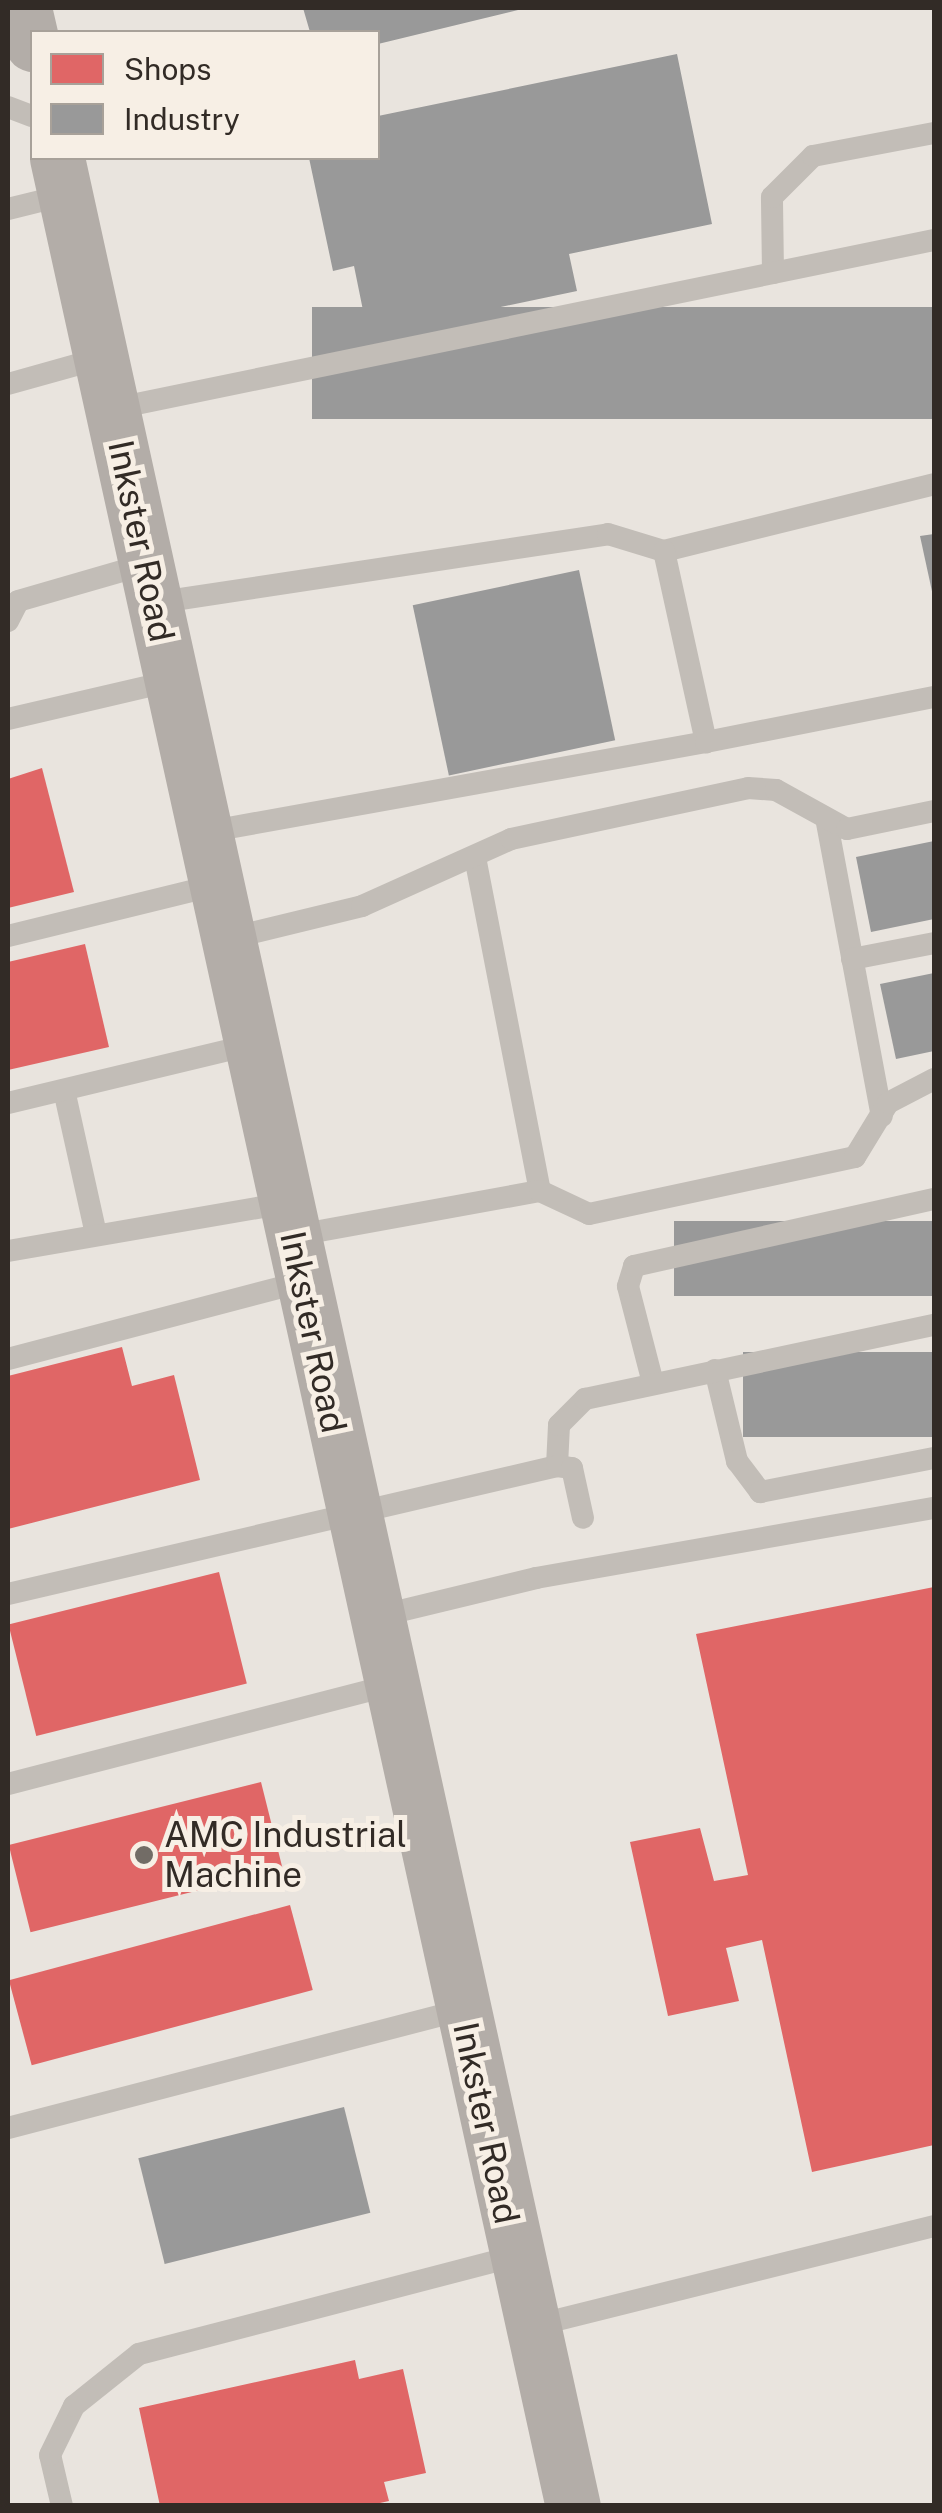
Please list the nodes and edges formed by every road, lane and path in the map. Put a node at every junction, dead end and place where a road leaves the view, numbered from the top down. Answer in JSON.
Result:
{"nodes":[{"id":1,"x":22,"y":8,"type":"edge"},
{"id":2,"x":8,"y":10,"type":"edge"},
{"id":3,"x":30,"y":37,"type":"edge"},
{"id":4,"x":934,"y":133,"type":"edge"},
{"id":5,"x":61,"y":176,"type":"edge"},
{"id":6,"x":8,"y":208,"type":"edge"},
{"id":7,"x":934,"y":240,"type":"edge"},
{"id":8,"x":773,"y":273,"type":"junction"},
{"id":9,"x":8,"y":384,"type":"edge"},
{"id":10,"x":106,"y":384,"type":"junction"},
{"id":11,"x":934,"y":484,"type":"edge"},
{"id":12,"x":664,"y":551,"type":"junction"},
{"id":13,"x":150,"y":583,"type":"junction"},
{"id":14,"x":8,"y":621,"type":"edge"},
{"id":15,"x":171,"y":681,"type":"junction"},
{"id":16,"x":934,"y":697,"type":"edge"},
{"id":17,"x":8,"y":719,"type":"edge"},
{"id":18,"x":706,"y":742,"type":"junction"},
{"id":19,"x":934,"y":811,"type":"edge"},
{"id":20,"x":827,"y":824,"type":"junction"},
{"id":21,"x":204,"y":832,"type":"junction"},
{"id":22,"x":475,"y":857,"type":"junction"},
{"id":23,"x":216,"y":885,"type":"junction"},
{"id":24,"x":8,"y":936,"type":"edge"},
{"id":25,"x":227,"y":938,"type":"junction"},
{"id":26,"x":934,"y":943,"type":"edge"},
{"id":27,"x":852,"y":959,"type":"junction"},
{"id":28,"x":250,"y":1045,"type":"junction"},
{"id":29,"x":934,"y":1079,"type":"edge"},
{"id":30,"x":64,"y":1090,"type":"junction"},
{"id":31,"x":8,"y":1103,"type":"edge"},
{"id":32,"x":882,"y":1116,"type":"junction"},
{"id":33,"x":540,"y":1191,"type":"junction"},
{"id":34,"x":934,"y":1200,"type":"edge"},
{"id":35,"x":96,"y":1234,"type":"junction"},
{"id":36,"x":293,"y":1240,"type":"junction"},
{"id":37,"x":8,"y":1251,"type":"edge"},
{"id":38,"x":934,"y":1325,"type":"edge"},
{"id":39,"x":8,"y":1359,"type":"edge"},
{"id":40,"x":715,"y":1370,"type":"junction"},
{"id":41,"x":653,"y":1382,"type":"junction"},
{"id":42,"x":934,"y":1458,"type":"edge"},
{"id":43,"x":557,"y":1466,"type":"junction"},
{"id":44,"x":934,"y":1508,"type":"edge"},
{"id":45,"x":352,"y":1509,"type":"junction"},
{"id":46,"x":583,"y":1518,"type":"dead end"},
{"id":47,"x":8,"y":1594,"type":"edge"},
{"id":48,"x":375,"y":1617,"type":"junction"},
{"id":49,"x":390,"y":1686,"type":"junction"},
{"id":50,"x":8,"y":1784,"type":"edge"},
{"id":51,"x":461,"y":2010,"type":"junction"},
{"id":52,"x":8,"y":2128,"type":"edge"},
{"id":53,"x":934,"y":2226,"type":"edge"},
{"id":54,"x":514,"y":2256,"type":"junction"},
{"id":55,"x":530,"y":2327,"type":"junction"},
{"id":56,"x":62,"y":2506,"type":"edge"},
{"id":57,"x":573,"y":2506,"type":"edge"}],
"edges":[{"from":1,"to":2,"type":"lane"},
{"from":1,"to":3,"type":"main road"},
{"from":4,"to":8,"type":"lane"},
{"from":5,"to":6,"type":"lane"},
{"from":5,"to":10,"type":"main road","name":"Inkster Road"},
{"from":7,"to":8,"type":"lane"},
{"from":8,"to":10,"type":"lane"},
{"from":9,"to":10,"type":"lane"},
{"from":10,"to":13,"type":"main road","name":"Inkster Road"},
{"from":11,"to":12,"type":"lane"},
{"from":12,"to":13,"type":"lane"},
{"from":12,"to":18,"type":"lane"},
{"from":13,"to":14,"type":"lane"},
{"from":13,"to":15,"type":"main road","name":"Inkster Road"},
{"from":15,"to":17,"type":"lane"},
{"from":15,"to":21,"type":"main road","name":"Inkster Road"},
{"from":16,"to":18,"type":"lane"},
{"from":18,"to":21,"type":"lane"},
{"from":19,"to":20,"type":"lane"},
{"from":20,"to":22,"type":"lane"},
{"from":20,"to":27,"type":"lane"},
{"from":21,"to":23,"type":"main road","name":"Inkster Road"},
{"from":22,"to":25,"type":"lane"},
{"from":22,"to":33,"type":"lane"},
{"from":23,"to":24,"type":"lane"},
{"from":23,"to":25,"type":"main road","name":"Inkster Road"},
{"from":25,"to":28,"type":"main road","name":"Inkster Road"},
{"from":26,"to":27,"type":"lane"},
{"from":27,"to":32,"type":"lane"},
{"from":28,"to":30,"type":"lane"},
{"from":28,"to":36,"type":"main road","name":"Inkster Road"},
{"from":29,"to":32,"type":"lane"},
{"from":30,"to":31,"type":"lane"},
{"from":30,"to":35,"type":"lane"},
{"from":32,"to":33,"type":"lane"},
{"from":33,"to":36,"type":"lane"},
{"from":34,"to":41,"type":"lane"},
{"from":35,"to":36,"type":"lane"},
{"from":35,"to":37,"type":"lane"},
{"from":36,"to":39,"type":"lane"},
{"from":36,"to":45,"type":"main road","name":"Inkster Road"},
{"from":38,"to":40,"type":"lane"},
{"from":40,"to":41,"type":"lane"},
{"from":40,"to":42,"type":"lane"},
{"from":41,"to":43,"type":"lane"},
{"from":43,"to":45,"type":"lane"},
{"from":43,"to":46,"type":"lane"},
{"from":44,"to":48,"type":"lane"},
{"from":45,"to":47,"type":"lane"},
{"from":45,"to":48,"type":"main road","name":"Inkster Road"},
{"from":48,"to":49,"type":"main road","name":"Inkster Road"},
{"from":49,"to":50,"type":"lane"},
{"from":49,"to":51,"type":"main road","name":"Inkster Road"},
{"from":51,"to":52,"type":"lane"},
{"from":51,"to":54,"type":"main road","name":"Inkster Road"},
{"from":53,"to":55,"type":"lane"},
{"from":54,"to":55,"type":"main road","name":"Inkster Road"},
{"from":54,"to":56,"type":"lane"},
{"from":55,"to":57,"type":"main road","name":"Inkster Road"}]}
